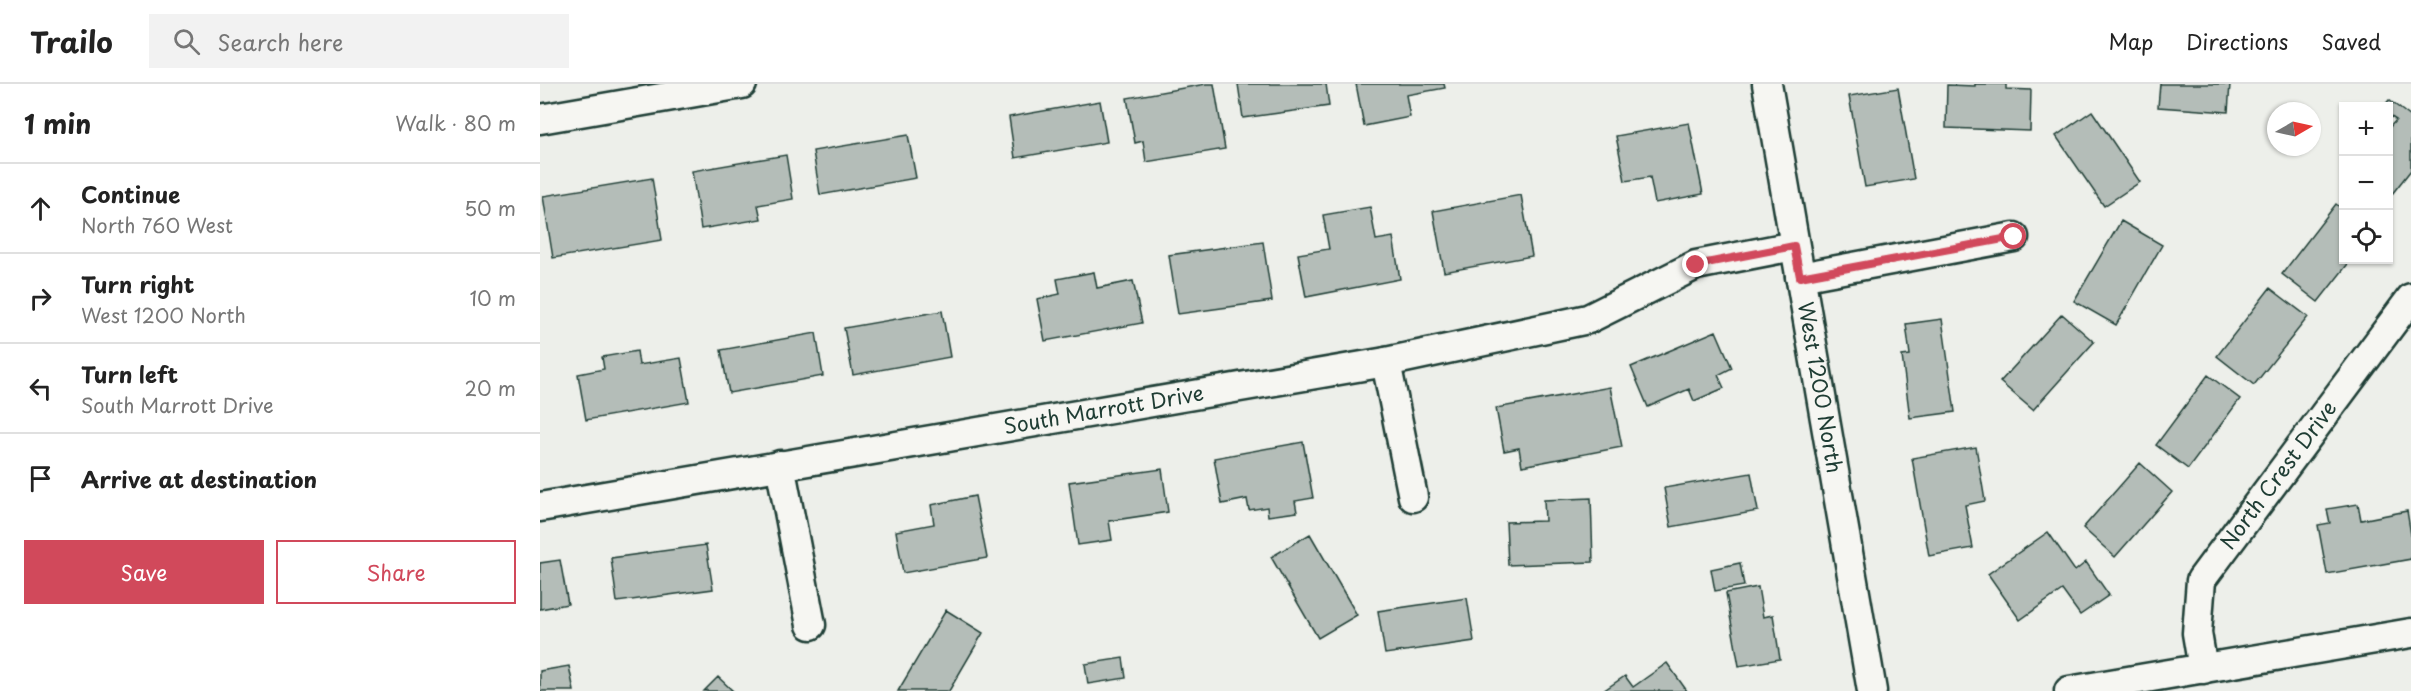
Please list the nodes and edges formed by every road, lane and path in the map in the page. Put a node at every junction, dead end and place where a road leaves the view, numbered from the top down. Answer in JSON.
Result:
{"nodes":[{"id":1,"x":742,"y":84,"type":"edge"},
{"id":2,"x":1767,"y":84,"type":"edge"},
{"id":3,"x":540,"y":119,"type":"edge"},
{"id":4,"x":2014,"y":237,"type":"dead end"},
{"id":5,"x":1794,"y":246,"type":"junction"},
{"id":6,"x":1800,"y":277,"type":"junction"},
{"id":7,"x":2411,"y":298,"type":"edge"},
{"id":8,"x":1386,"y":362,"type":"junction"},
{"id":9,"x":780,"y":465,"type":"junction"},
{"id":10,"x":1413,"y":497,"type":"dead end"},
{"id":11,"x":540,"y":507,"type":"edge"},
{"id":12,"x":811,"y":624,"type":"dead end"},
{"id":13,"x":2411,"y":633,"type":"edge"},
{"id":14,"x":2203,"y":669,"type":"junction"},
{"id":15,"x":1872,"y":691,"type":"edge"},
{"id":16,"x":2070,"y":691,"type":"edge"}],
"edges":[{"from":1,"to":3,"type":"street"},
{"from":2,"to":5,"type":"street","name":"West 1200 North"},
{"from":4,"to":6,"type":"street"},
{"from":5,"to":6,"type":"street","name":"West 1200 North"},
{"from":5,"to":8,"type":"street","name":"South Marrott Drive"},
{"from":6,"to":15,"type":"street","name":"West 1200 North"},
{"from":7,"to":14,"type":"street","name":"North Crest Drive"},
{"from":8,"to":9,"type":"street","name":"South Marrott Drive"},
{"from":8,"to":10,"type":"street"},
{"from":9,"to":11,"type":"street","name":"South Marrott Drive"},
{"from":9,"to":12,"type":"street"},
{"from":13,"to":14,"type":"street"},
{"from":14,"to":16,"type":"street"}]}
